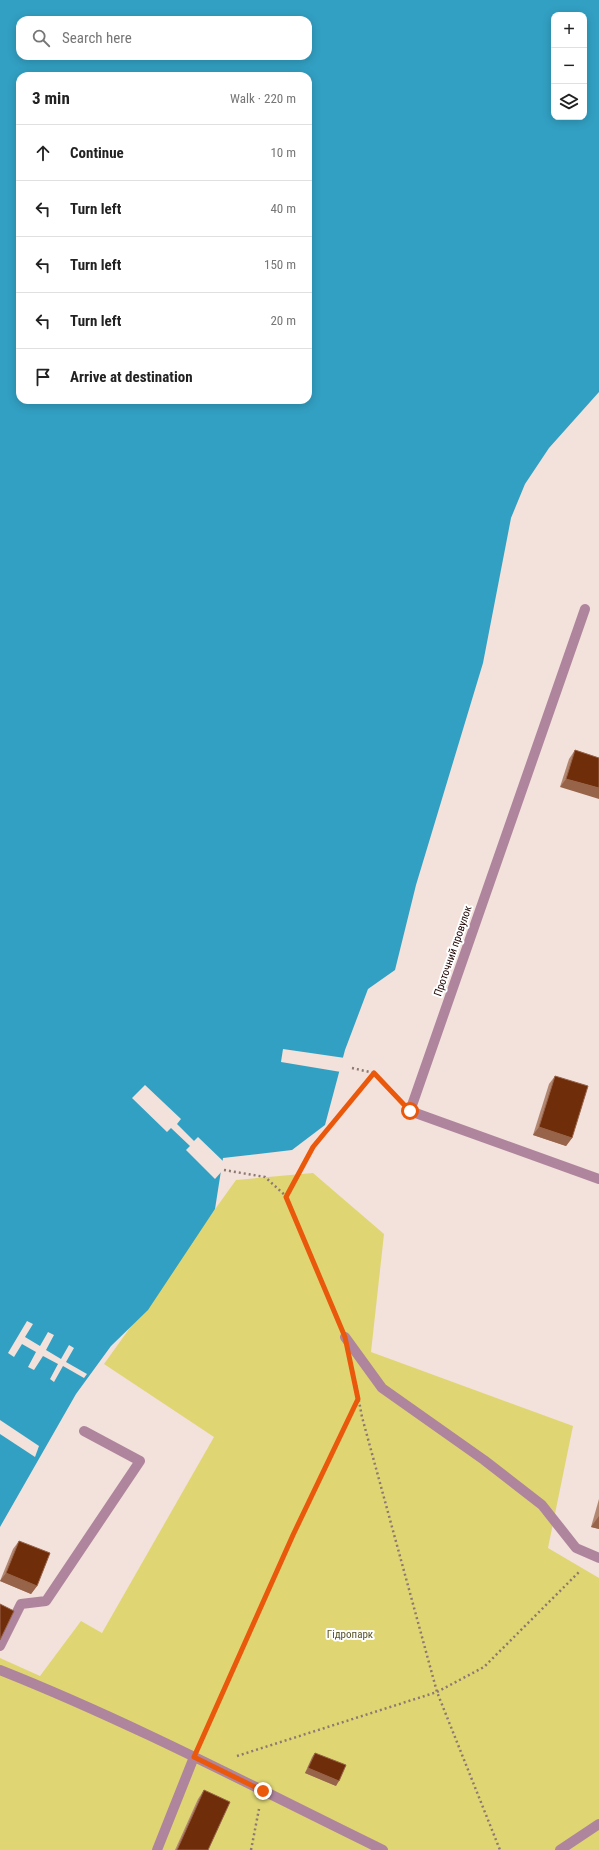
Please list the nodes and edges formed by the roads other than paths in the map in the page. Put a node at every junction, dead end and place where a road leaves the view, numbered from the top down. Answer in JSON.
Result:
{"nodes":[{"id":1,"x":585,"y":609,"type":"dead end"},
{"id":2,"x":599,"y":1179,"type":"edge"},
{"id":3,"x":345,"y":1337,"type":"road end"},
{"id":4,"x":84,"y":1431,"type":"dead end"},
{"id":5,"x":597,"y":1557,"type":"edge"},
{"id":6,"x":0,"y":1646,"type":"edge"},
{"id":7,"x":0,"y":1670,"type":"edge"},
{"id":8,"x":194,"y":1757,"type":"junction"},
{"id":9,"x":599,"y":1824,"type":"edge"},
{"id":10,"x":157,"y":1850,"type":"edge"},
{"id":11,"x":382,"y":1850,"type":"edge"},
{"id":12,"x":560,"y":1850,"type":"edge"}],
"edges":[{"from":1,"to":2,"type":"street","name":"Проточний провулок"},
{"from":3,"to":5,"type":"street"},
{"from":4,"to":6,"type":"street"},
{"from":7,"to":8,"type":"street"},
{"from":8,"to":10,"type":"street"},
{"from":8,"to":11,"type":"street"},
{"from":9,"to":12,"type":"street"}]}
